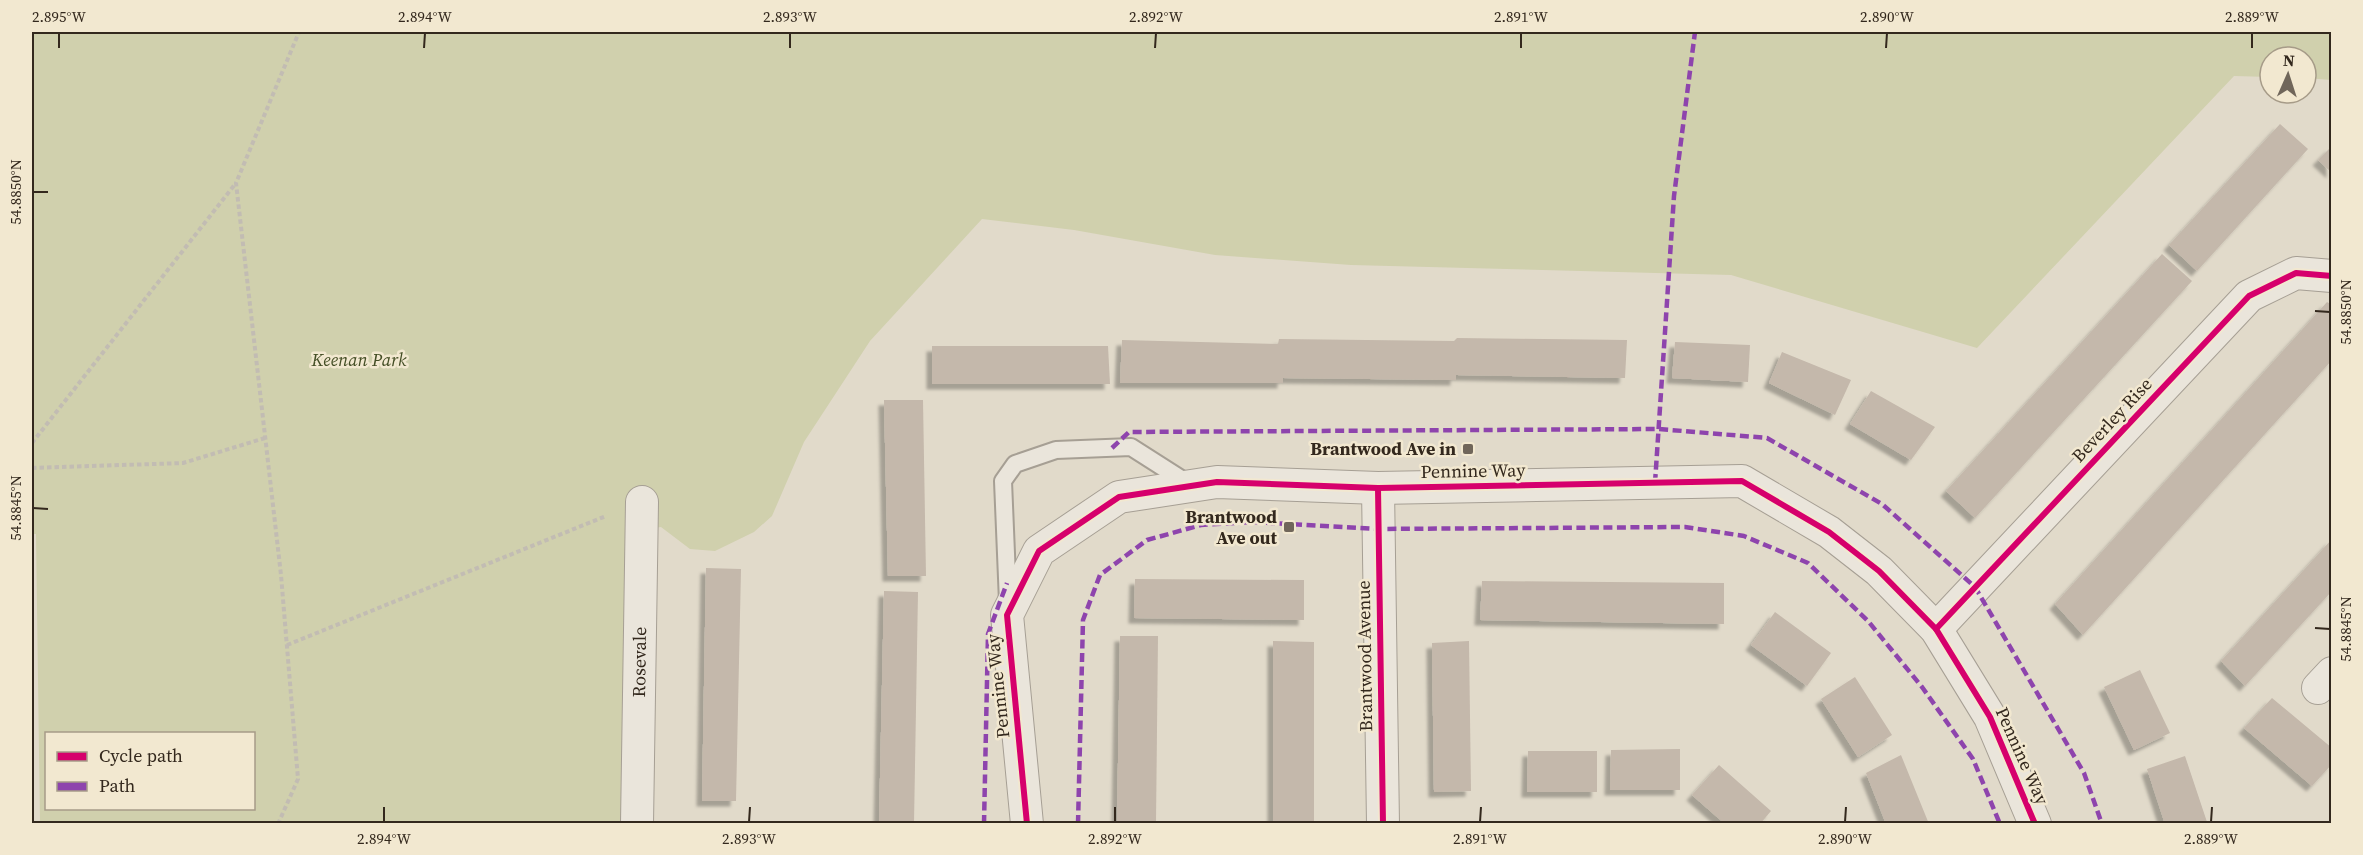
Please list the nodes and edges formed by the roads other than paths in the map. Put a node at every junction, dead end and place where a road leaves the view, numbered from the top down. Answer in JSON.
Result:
{"nodes":[{"id":1,"x":2331,"y":276,"type":"edge"},
{"id":2,"x":1191,"y":486,"type":"junction"},
{"id":3,"x":1378,"y":488,"type":"junction"},
{"id":4,"x":642,"y":502,"type":"road end"},
{"id":5,"x":1009,"y":612,"type":"junction"},
{"id":6,"x":1936,"y":629,"type":"junction"},
{"id":7,"x":637,"y":824,"type":"edge"},
{"id":8,"x":1027,"y":824,"type":"edge"},
{"id":9,"x":1383,"y":824,"type":"edge"},
{"id":10,"x":2035,"y":824,"type":"edge"}],
"edges":[{"from":1,"to":6,"type":"street","name":"Beverley Rise"},
{"from":2,"to":3,"type":"street","name":"Pennine Way"},
{"from":2,"to":5,"type":"street","name":"Pennine Way"},
{"from":2,"to":5,"type":"lane"},
{"from":3,"to":6,"type":"street","name":"Pennine Way"},
{"from":3,"to":9,"type":"street","name":"Brantwood Avenue"},
{"from":4,"to":7,"type":"street","name":"Rosevale"},
{"from":5,"to":8,"type":"street","name":"Pennine Way"},
{"from":6,"to":10,"type":"street","name":"Pennine Way"}]}
